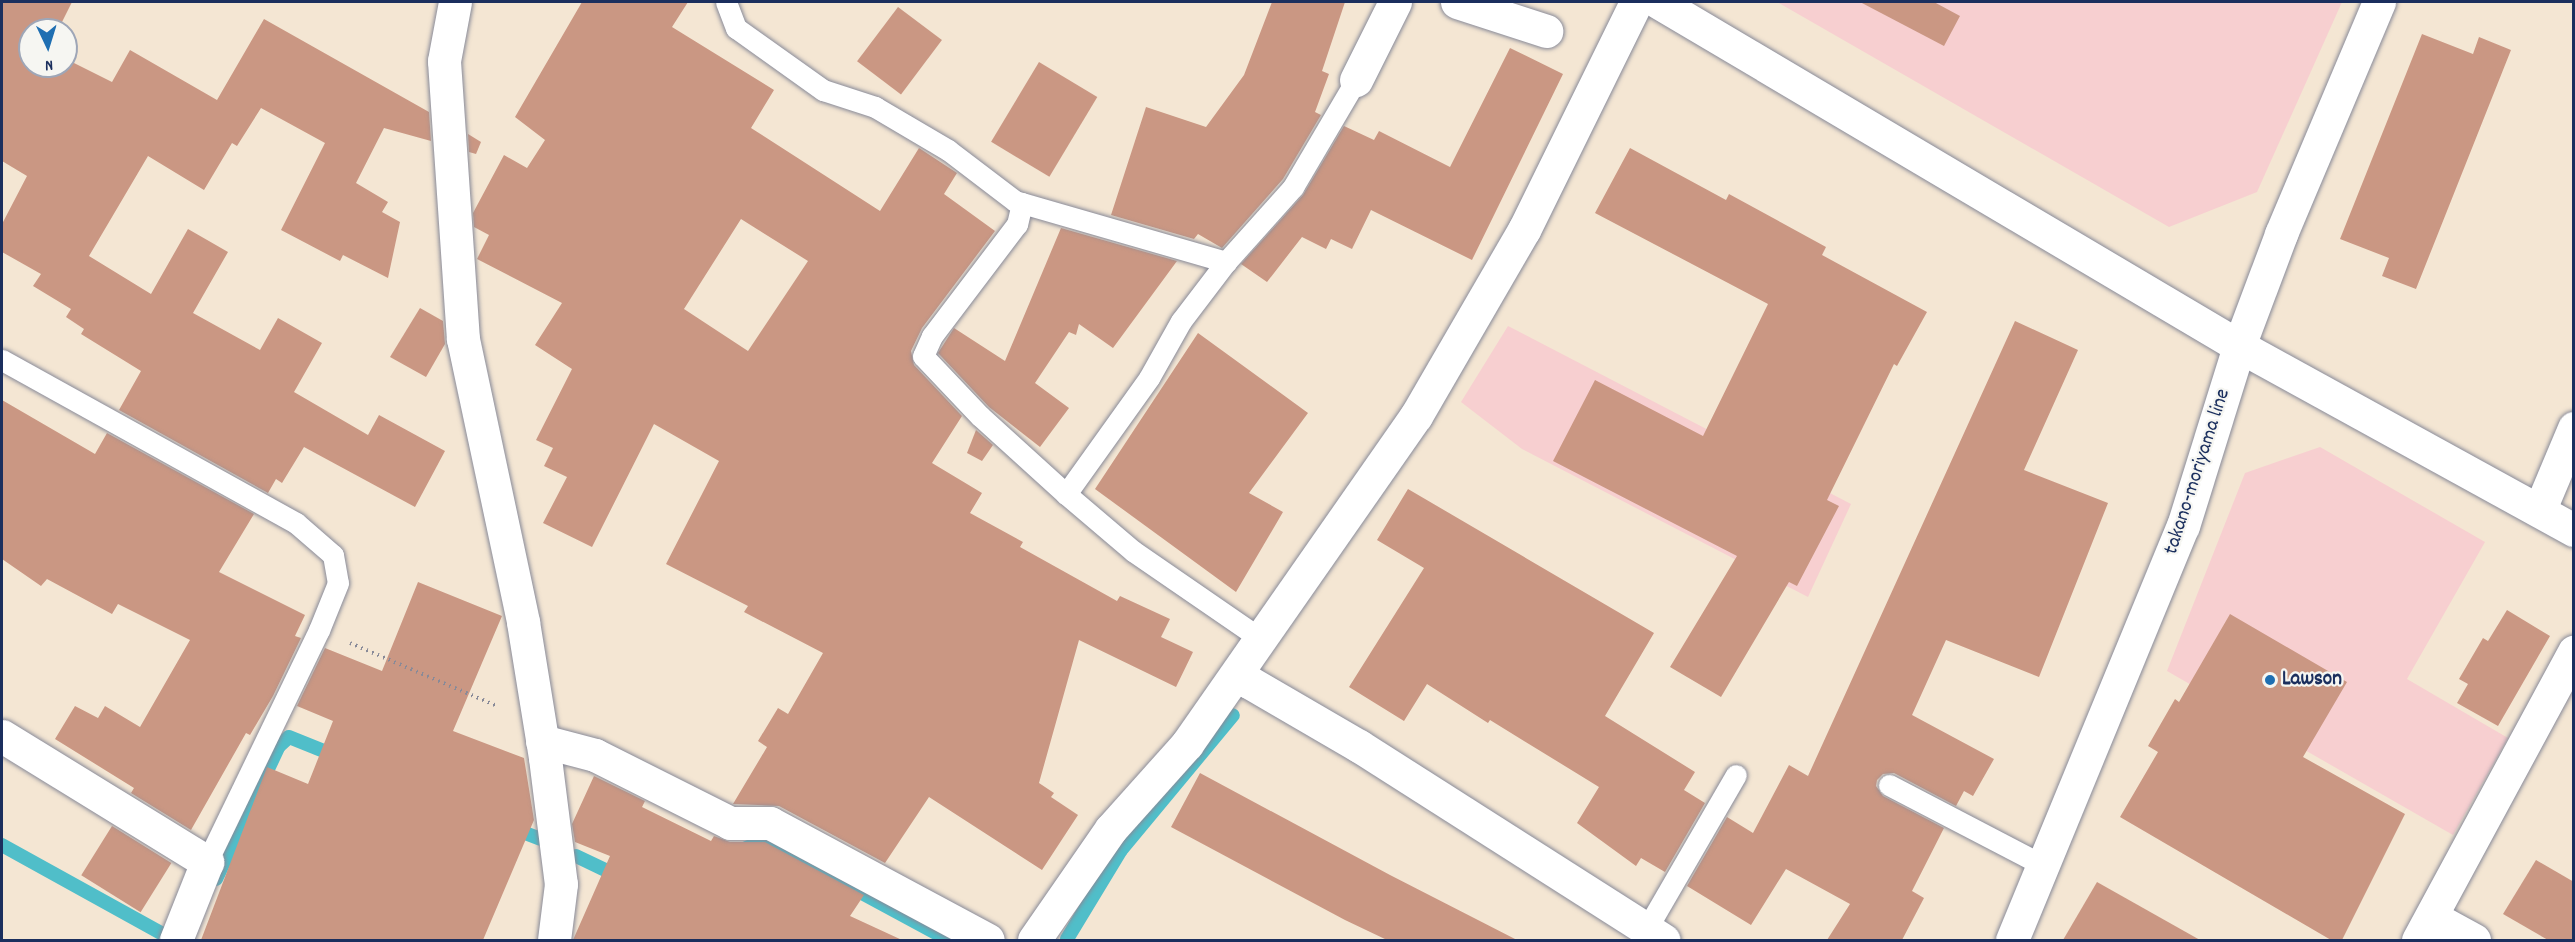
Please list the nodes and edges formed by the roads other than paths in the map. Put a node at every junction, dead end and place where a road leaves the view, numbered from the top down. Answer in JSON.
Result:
{"nodes":[{"id":1,"x":455,"y":2,"type":"edge"},
{"id":2,"x":726,"y":2,"type":"edge"},
{"id":3,"x":1395,"y":2,"type":"edge"},
{"id":4,"x":1457,"y":2,"type":"edge"},
{"id":5,"x":1636,"y":2,"type":"edge"},
{"id":6,"x":1658,"y":2,"type":"edge"},
{"id":7,"x":2379,"y":2,"type":"edge"},
{"id":8,"x":1546,"y":31,"type":"dead end"},
{"id":9,"x":1356,"y":80,"type":"joint"},
{"id":10,"x":1022,"y":203,"type":"junction"},
{"id":11,"x":1226,"y":262,"type":"junction"},
{"id":12,"x":2239,"y":346,"type":"junction"},
{"id":13,"x":2,"y":360,"type":"edge"},
{"id":14,"x":2574,"y":428,"type":"edge"},
{"id":15,"x":1066,"y":494,"type":"junction"},
{"id":16,"x":2540,"y":509,"type":"junction"},
{"id":17,"x":2574,"y":530,"type":"edge"},
{"id":18,"x":1261,"y":639,"type":"junction"},
{"id":19,"x":2574,"y":651,"type":"edge"},
{"id":20,"x":1239,"y":671,"type":"junction"},
{"id":21,"x":540,"y":730,"type":"junction"},
{"id":22,"x":2,"y":736,"type":"edge"},
{"id":23,"x":1736,"y":775,"type":"dead end"},
{"id":24,"x":1889,"y":785,"type":"dead end"},
{"id":25,"x":207,"y":862,"type":"junction"},
{"id":26,"x":2043,"y":865,"type":"junction"},
{"id":27,"x":2425,"y":929,"type":"edge"},
{"id":28,"x":1654,"y":935,"type":"edge"},
{"id":29,"x":176,"y":940,"type":"edge"},
{"id":30,"x":554,"y":940,"type":"edge"},
{"id":31,"x":988,"y":940,"type":"edge"},
{"id":32,"x":1034,"y":940,"type":"edge"},
{"id":33,"x":2012,"y":940,"type":"edge"},
{"id":34,"x":2474,"y":940,"type":"edge"}],
"edges":[{"from":1,"to":21,"type":"street"},
{"from":2,"to":10,"type":"lane"},
{"from":3,"to":9,"type":"street"},
{"from":4,"to":8,"type":"street"},
{"from":5,"to":18,"type":"street"},
{"from":6,"to":12,"type":"street"},
{"from":7,"to":12,"type":"street","name":"takano-moriyama line"},
{"from":9,"to":11,"type":"lane"},
{"from":10,"to":11,"type":"lane"},
{"from":10,"to":15,"type":"lane"},
{"from":11,"to":15,"type":"lane"},
{"from":12,"to":16,"type":"street"},
{"from":12,"to":26,"type":"street","name":"takano-moriyama line"},
{"from":13,"to":25,"type":"lane"},
{"from":14,"to":16,"type":"street"},
{"from":15,"to":18,"type":"lane"},
{"from":16,"to":17,"type":"street"},
{"from":18,"to":20,"type":"street"},
{"from":19,"to":27,"type":"street"},
{"from":20,"to":28,"type":"street"},
{"from":20,"to":32,"type":"street"},
{"from":21,"to":30,"type":"street"},
{"from":21,"to":31,"type":"street"},
{"from":22,"to":25,"type":"street"},
{"from":23,"to":28,"type":"lane"},
{"from":24,"to":26,"type":"lane"},
{"from":25,"to":29,"type":"street"},
{"from":26,"to":33,"type":"street","name":"takano-moriyama line"},
{"from":27,"to":34,"type":"street"}]}
